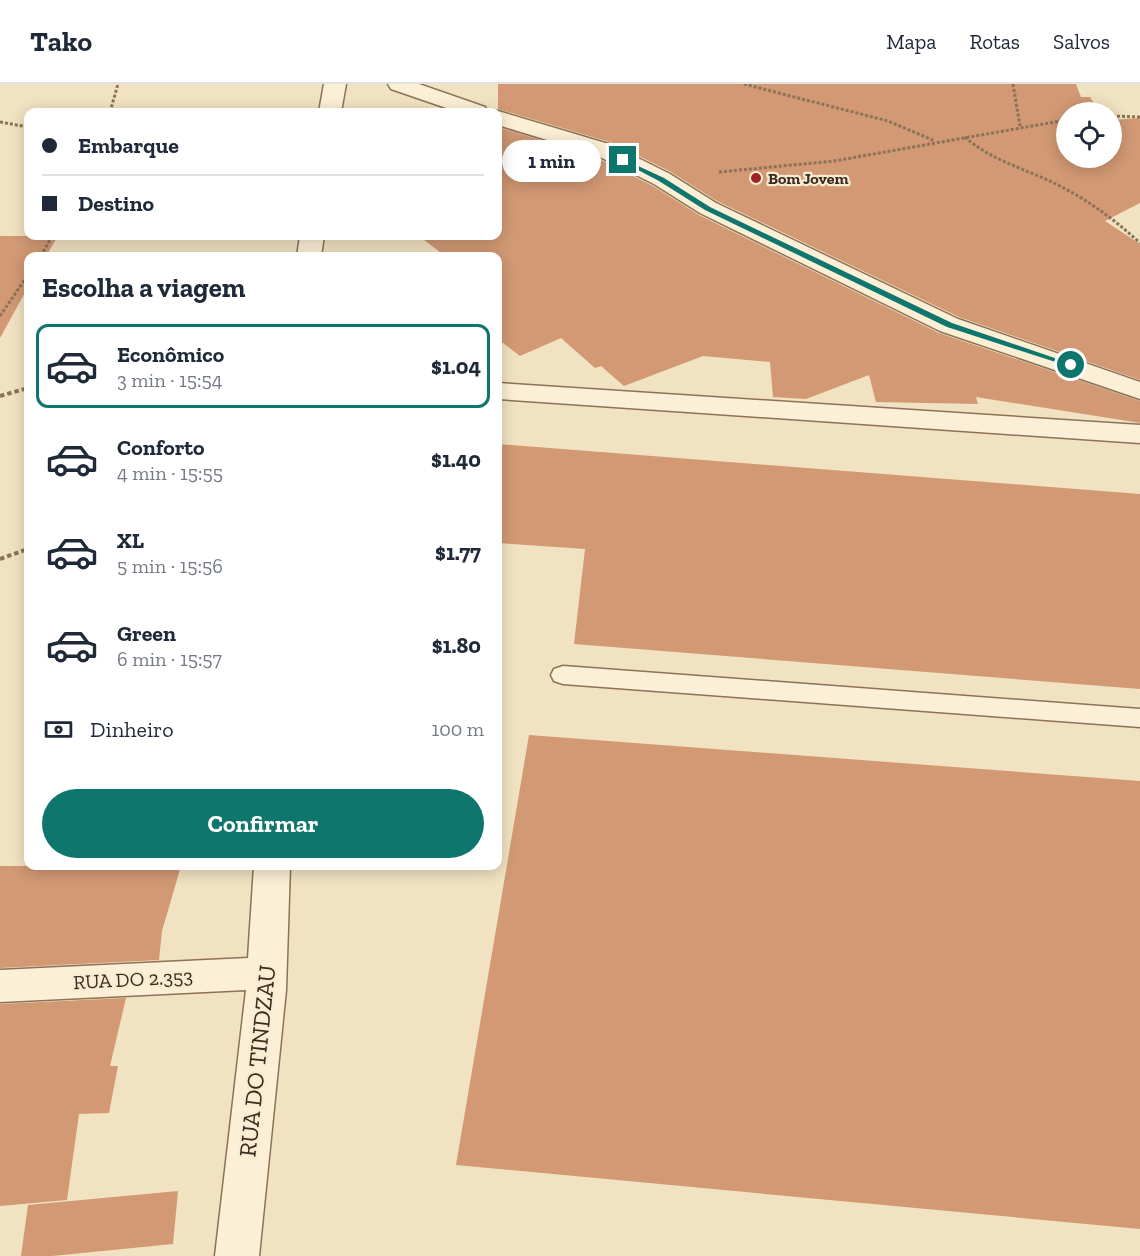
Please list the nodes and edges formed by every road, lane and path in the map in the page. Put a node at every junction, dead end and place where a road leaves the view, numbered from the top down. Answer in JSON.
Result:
{"nodes":[{"id":1,"x":118,"y":84,"type":"edge"},
{"id":2,"x":335,"y":84,"type":"edge"},
{"id":3,"x":399,"y":84,"type":"edge"},
{"id":4,"x":744,"y":84,"type":"edge"},
{"id":5,"x":1013,"y":84,"type":"edge"},
{"id":6,"x":111,"y":108,"type":"edge"},
{"id":7,"x":331,"y":108,"type":"edge"},
{"id":8,"x":466,"y":108,"type":"edge"},
{"id":9,"x":1122,"y":116,"type":"edge"},
{"id":10,"x":1140,"y":117,"type":"edge"},
{"id":11,"x":502,"y":119,"type":"edge"},
{"id":12,"x":1056,"y":121,"type":"edge"},
{"id":13,"x":0,"y":122,"type":"edge"},
{"id":14,"x":24,"y":126,"type":"edge"},
{"id":15,"x":1020,"y":126,"type":"junction"},
{"id":16,"x":965,"y":137,"type":"junction"},
{"id":17,"x":935,"y":142,"type":"junction"},
{"id":18,"x":662,"y":179,"type":"junction"},
{"id":19,"x":1140,"y":243,"type":"edge"},
{"id":20,"x":24,"y":281,"type":"edge"},
{"id":21,"x":0,"y":316,"type":"edge"},
{"id":22,"x":24,"y":389,"type":"edge"},
{"id":23,"x":502,"y":391,"type":"edge"},
{"id":24,"x":1140,"y":391,"type":"edge"},
{"id":25,"x":0,"y":396,"type":"edge"},
{"id":26,"x":1140,"y":434,"type":"edge"},
{"id":27,"x":24,"y":550,"type":"edge"},
{"id":28,"x":0,"y":559,"type":"edge"},
{"id":29,"x":562,"y":675,"type":"dead end"},
{"id":30,"x":1140,"y":718,"type":"edge"},
{"id":31,"x":272,"y":870,"type":"edge"},
{"id":32,"x":265,"y":973,"type":"junction"},
{"id":33,"x":0,"y":986,"type":"edge"},
{"id":34,"x":237,"y":1256,"type":"edge"}],
"edges":[{"from":1,"to":6,"type":"path"},
{"from":2,"to":7,"type":"street"},
{"from":3,"to":8,"type":"street"},
{"from":4,"to":17,"type":"path"},
{"from":5,"to":15,"type":"path"},
{"from":9,"to":10,"type":"path"},
{"from":11,"to":18,"type":"street"},
{"from":12,"to":15,"type":"path"},
{"from":13,"to":14,"type":"path"},
{"from":15,"to":16,"type":"path"},
{"from":16,"to":17,"type":"path"},
{"from":16,"to":19,"type":"path"},
{"from":17,"to":18,"type":"path"},
{"from":18,"to":24,"type":"street"},
{"from":20,"to":21,"type":"path"},
{"from":22,"to":25,"type":"path"},
{"from":23,"to":26,"type":"street"},
{"from":27,"to":28,"type":"path"},
{"from":29,"to":30,"type":"lane"},
{"from":31,"to":32,"type":"street","name":"RUA DO TINDZAU"},
{"from":32,"to":33,"type":"street","name":"RUA DO 2.353"},
{"from":32,"to":34,"type":"street","name":"RUA DO TINDZAU"}]}
